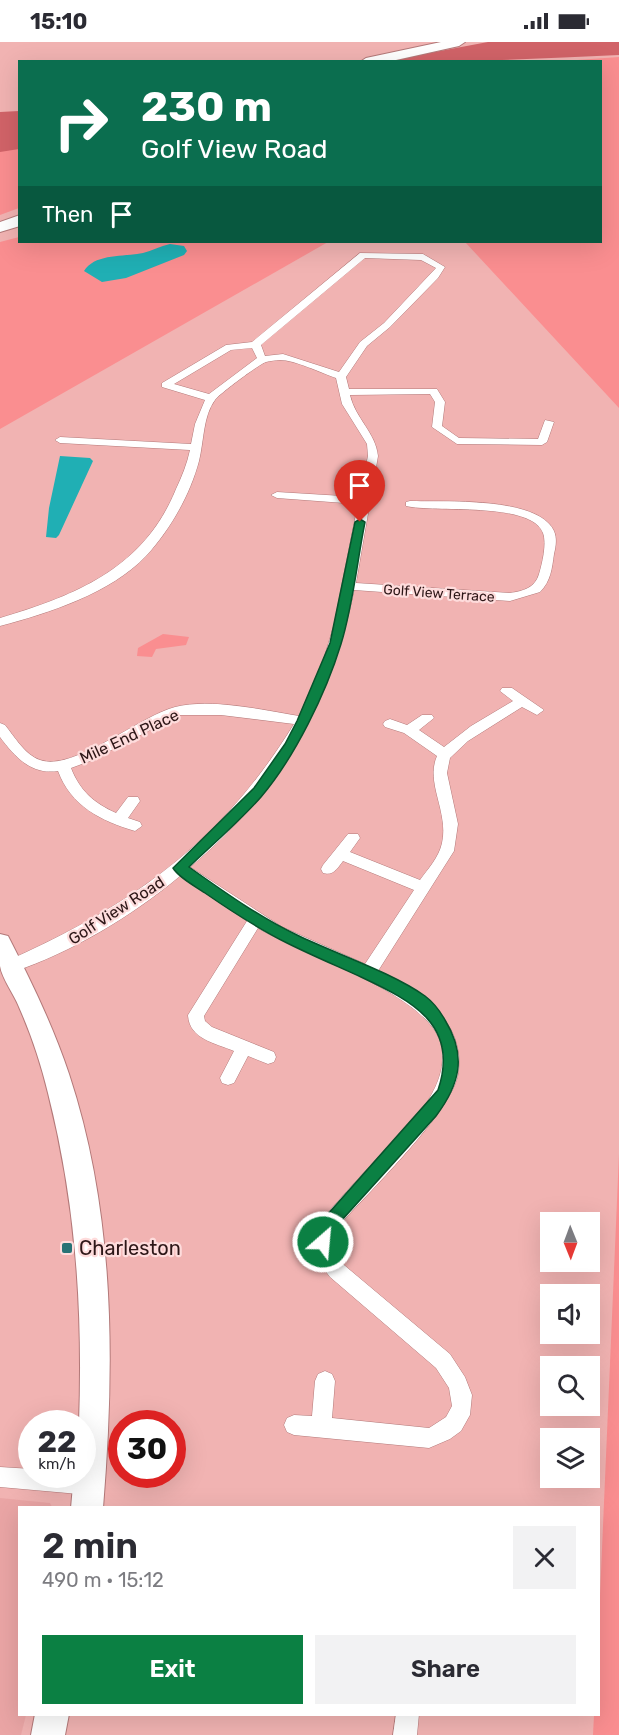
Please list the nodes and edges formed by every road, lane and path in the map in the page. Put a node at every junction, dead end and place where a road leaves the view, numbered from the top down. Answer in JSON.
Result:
{"nodes":[{"id":1,"x":459,"y":42,"type":"edge"},
{"id":2,"x":375,"y":60,"type":"edge"},
{"id":3,"x":18,"y":221,"type":"edge"},
{"id":4,"x":0,"y":227,"type":"edge"},
{"id":5,"x":256,"y":345,"type":"junction"},
{"id":6,"x":262,"y":359,"type":"junction"},
{"id":7,"x":341,"y":376,"type":"junction"},
{"id":8,"x":345,"y":392,"type":"junction"},
{"id":9,"x":211,"y":398,"type":"junction"},
{"id":10,"x":549,"y":422,"type":"dead end"},
{"id":11,"x":60,"y":440,"type":"dead end"},
{"id":12,"x":196,"y":447,"type":"junction"},
{"id":13,"x":277,"y":495,"type":"dead end"},
{"id":14,"x":364,"y":501,"type":"junction"},
{"id":15,"x":410,"y":504,"type":"dead end"},
{"id":16,"x":348,"y":586,"type":"junction"},
{"id":17,"x":0,"y":622,"type":"edge"},
{"id":18,"x":507,"y":691,"type":"dead end"},
{"id":19,"x":522,"y":700,"type":"junction"},
{"id":20,"x":537,"y":710,"type":"dead end"},
{"id":21,"x":427,"y":718,"type":"dead end"},
{"id":22,"x":303,"y":721,"type":"junction"},
{"id":23,"x":390,"y":724,"type":"dead end"},
{"id":24,"x":0,"y":728,"type":"edge"},
{"id":25,"x":409,"y":730,"type":"junction"},
{"id":26,"x":445,"y":754,"type":"junction"},
{"id":27,"x":63,"y":766,"type":"junction"},
{"id":28,"x":133,"y":801,"type":"dead end"},
{"id":29,"x":118,"y":820,"type":"junction"},
{"id":30,"x":135,"y":826,"type":"dead end"},
{"id":31,"x":353,"y":838,"type":"dead end"},
{"id":32,"x":339,"y":854,"type":"junction"},
{"id":33,"x":180,"y":868,"type":"junction"},
{"id":34,"x":328,"y":869,"type":"dead end"},
{"id":35,"x":422,"y":887,"type":"junction"},
{"id":36,"x":256,"y":919,"type":"junction"},
{"id":37,"x":7,"y":955,"type":"edge"},
{"id":38,"x":368,"y":974,"type":"junction"},
{"id":39,"x":244,"y":1048,"type":"junction"},
{"id":40,"x":268,"y":1058,"type":"dead end"},
{"id":41,"x":228,"y":1078,"type":"dead end"},
{"id":42,"x":325,"y":1381,"type":"dead end"},
{"id":43,"x":294,"y":1425,"type":"dead end"},
{"id":44,"x":321,"y":1427,"type":"junction"},
{"id":45,"x":0,"y":1476,"type":"edge"},
{"id":46,"x":88,"y":1496,"type":"edge"},
{"id":47,"x":52,"y":1716,"type":"edge"},
{"id":48,"x":408,"y":1716,"type":"edge"},
{"id":49,"x":48,"y":1735,"type":"edge"},
{"id":50,"x":405,"y":1735,"type":"edge"}],
"edges":[{"from":1,"to":2,"type":"highway"},
{"from":3,"to":4,"type":"highway"},
{"from":5,"to":6,"type":"street"},
{"from":5,"to":7,"type":"street"},
{"from":5,"to":9,"type":"street"},
{"from":6,"to":7,"type":"street"},
{"from":6,"to":9,"type":"street"},
{"from":7,"to":8,"type":"street","name":"Golf View Road"},
{"from":8,"to":10,"type":"street"},
{"from":8,"to":14,"type":"street","name":"Golf View Road"},
{"from":9,"to":12,"type":"street"},
{"from":11,"to":12,"type":"street"},
{"from":12,"to":17,"type":"street"},
{"from":13,"to":14,"type":"street"},
{"from":14,"to":16,"type":"street","name":"Golf View Road"},
{"from":15,"to":16,"type":"street","name":"Golf View Terrace"},
{"from":16,"to":22,"type":"street","name":"Golf View Road"},
{"from":18,"to":19,"type":"street"},
{"from":19,"to":20,"type":"street"},
{"from":19,"to":26,"type":"street"},
{"from":21,"to":25,"type":"street"},
{"from":22,"to":27,"type":"street","name":"Mile End Place"},
{"from":22,"to":33,"type":"street","name":"Golf View Road"},
{"from":23,"to":25,"type":"street"},
{"from":24,"to":27,"type":"street","name":"Mile End Place"},
{"from":25,"to":26,"type":"street"},
{"from":26,"to":35,"type":"street"},
{"from":27,"to":29,"type":"street","name":"Mile End Place"},
{"from":28,"to":29,"type":"street"},
{"from":29,"to":30,"type":"street","name":"Mile End Place"},
{"from":31,"to":32,"type":"street"},
{"from":32,"to":34,"type":"street"},
{"from":32,"to":35,"type":"street"},
{"from":33,"to":36,"type":"street"},
{"from":33,"to":37,"type":"street","name":"Golf View Road"},
{"from":35,"to":38,"type":"street"},
{"from":36,"to":38,"type":"street"},
{"from":36,"to":39,"type":"street"},
{"from":37,"to":46,"type":"street"},
{"from":38,"to":44,"type":"street"},
{"from":39,"to":40,"type":"street"},
{"from":39,"to":41,"type":"street"},
{"from":42,"to":44,"type":"street"},
{"from":43,"to":44,"type":"street"},
{"from":45,"to":46,"type":"street"},
{"from":47,"to":49,"type":"street"},
{"from":48,"to":50,"type":"street"}]}
